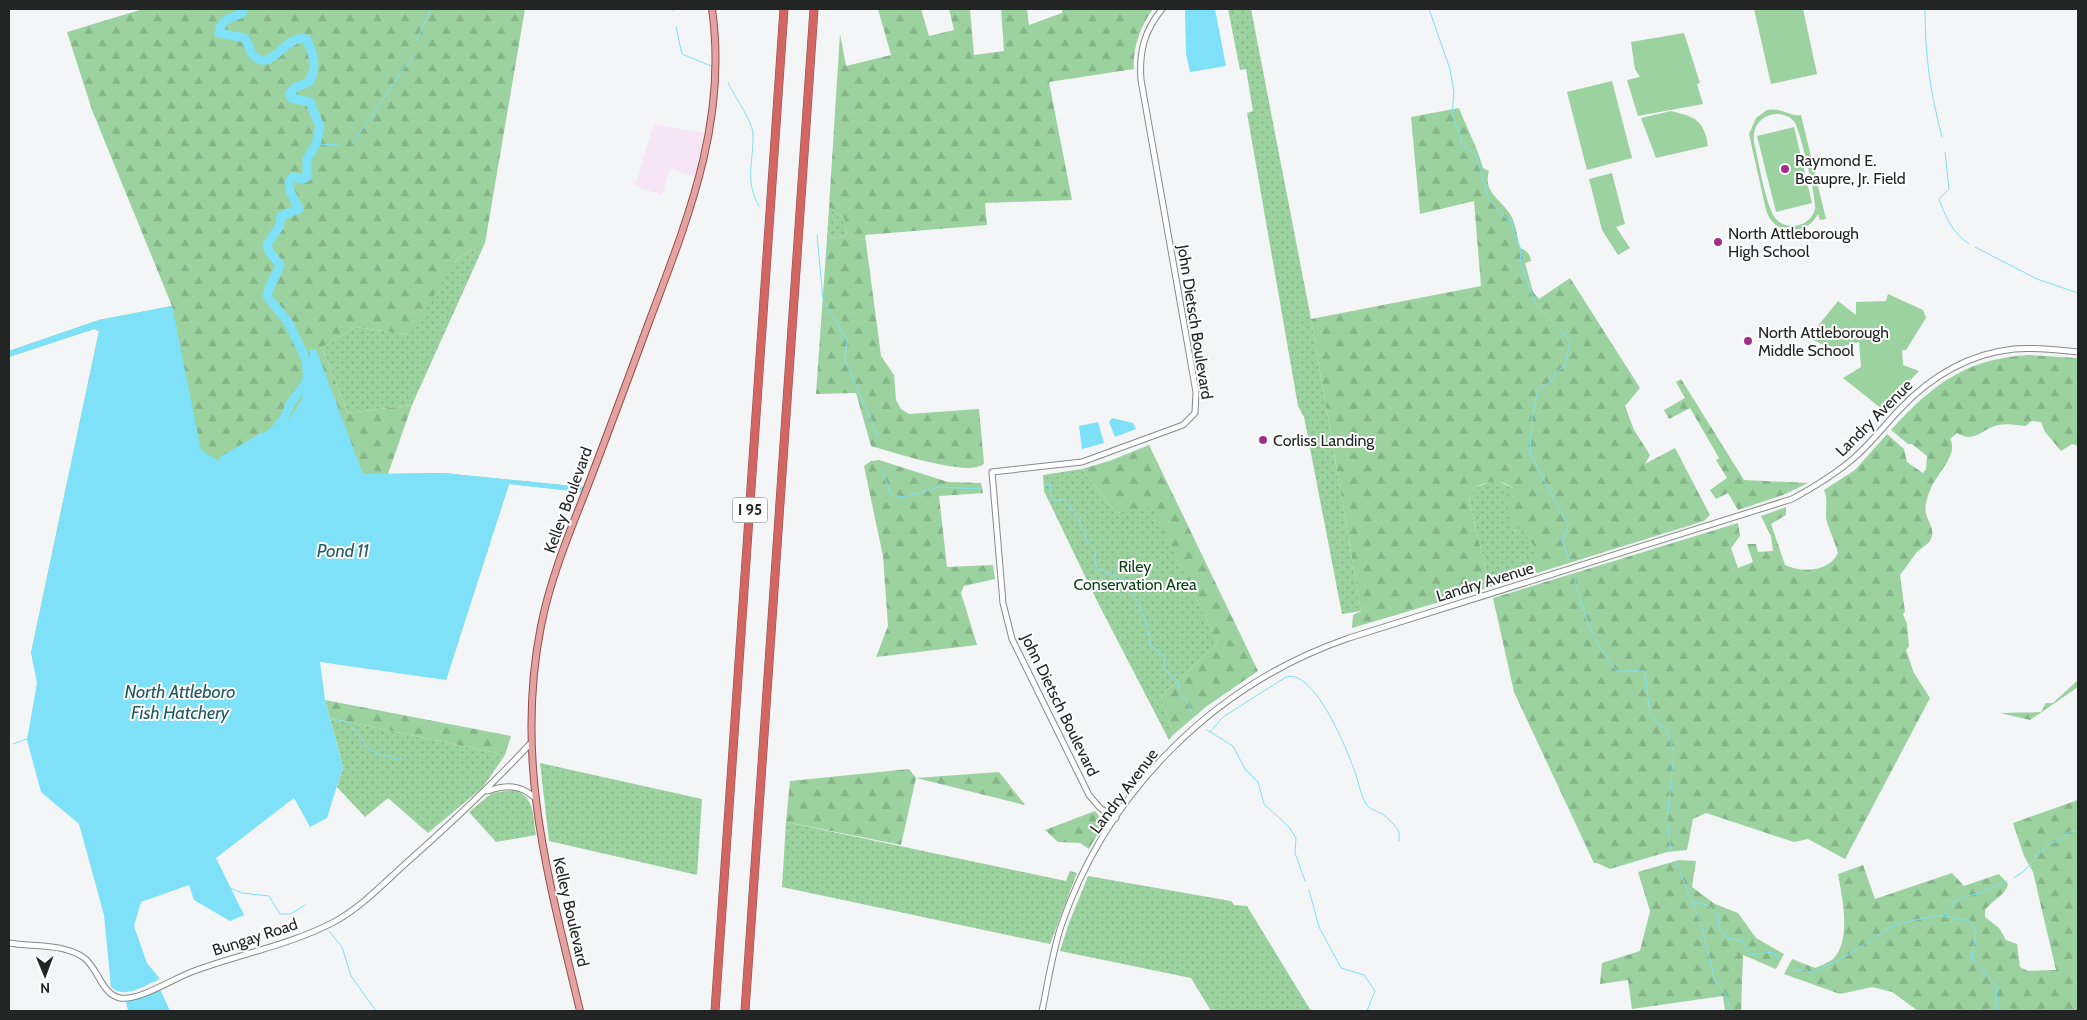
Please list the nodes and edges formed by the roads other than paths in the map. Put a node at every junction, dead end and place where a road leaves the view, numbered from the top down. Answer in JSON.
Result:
{"nodes":[{"id":1,"x":712,"y":9,"type":"edge"},
{"id":2,"x":784,"y":9,"type":"edge"},
{"id":3,"x":814,"y":9,"type":"edge"},
{"id":4,"x":1162,"y":9,"type":"edge"},
{"id":5,"x":2078,"y":352,"type":"edge"},
{"id":6,"x":530,"y":744,"type":"junction"},
{"id":7,"x":486,"y":791,"type":"junction"},
{"id":8,"x":535,"y":798,"type":"junction"},
{"id":9,"x":1116,"y":818,"type":"junction"},
{"id":10,"x":9,"y":943,"type":"edge"},
{"id":11,"x":580,"y":1011,"type":"edge"},
{"id":12,"x":715,"y":1011,"type":"edge"},
{"id":13,"x":745,"y":1011,"type":"edge"},
{"id":14,"x":1042,"y":1011,"type":"edge"}],
"edges":[{"from":1,"to":6,"type":"main road","name":"Kelley Boulevard"},
{"from":2,"to":12,"type":"highway","number":"I 95"},
{"from":3,"to":13,"type":"highway","number":"I 95"},
{"from":4,"to":9,"type":"street","name":"John Dietsch Boulevard"},
{"from":5,"to":9,"type":"street","name":"Landry Avenue"},
{"from":6,"to":7,"type":"street","name":"Bungay Road"},
{"from":6,"to":8,"type":"main road","name":"Kelley Boulevard"},
{"from":7,"to":8,"type":"street"},
{"from":7,"to":10,"type":"street","name":"Bungay Road"},
{"from":8,"to":11,"type":"main road","name":"Kelley Boulevard"},
{"from":9,"to":14,"type":"street","name":"Landry Avenue"}]}
